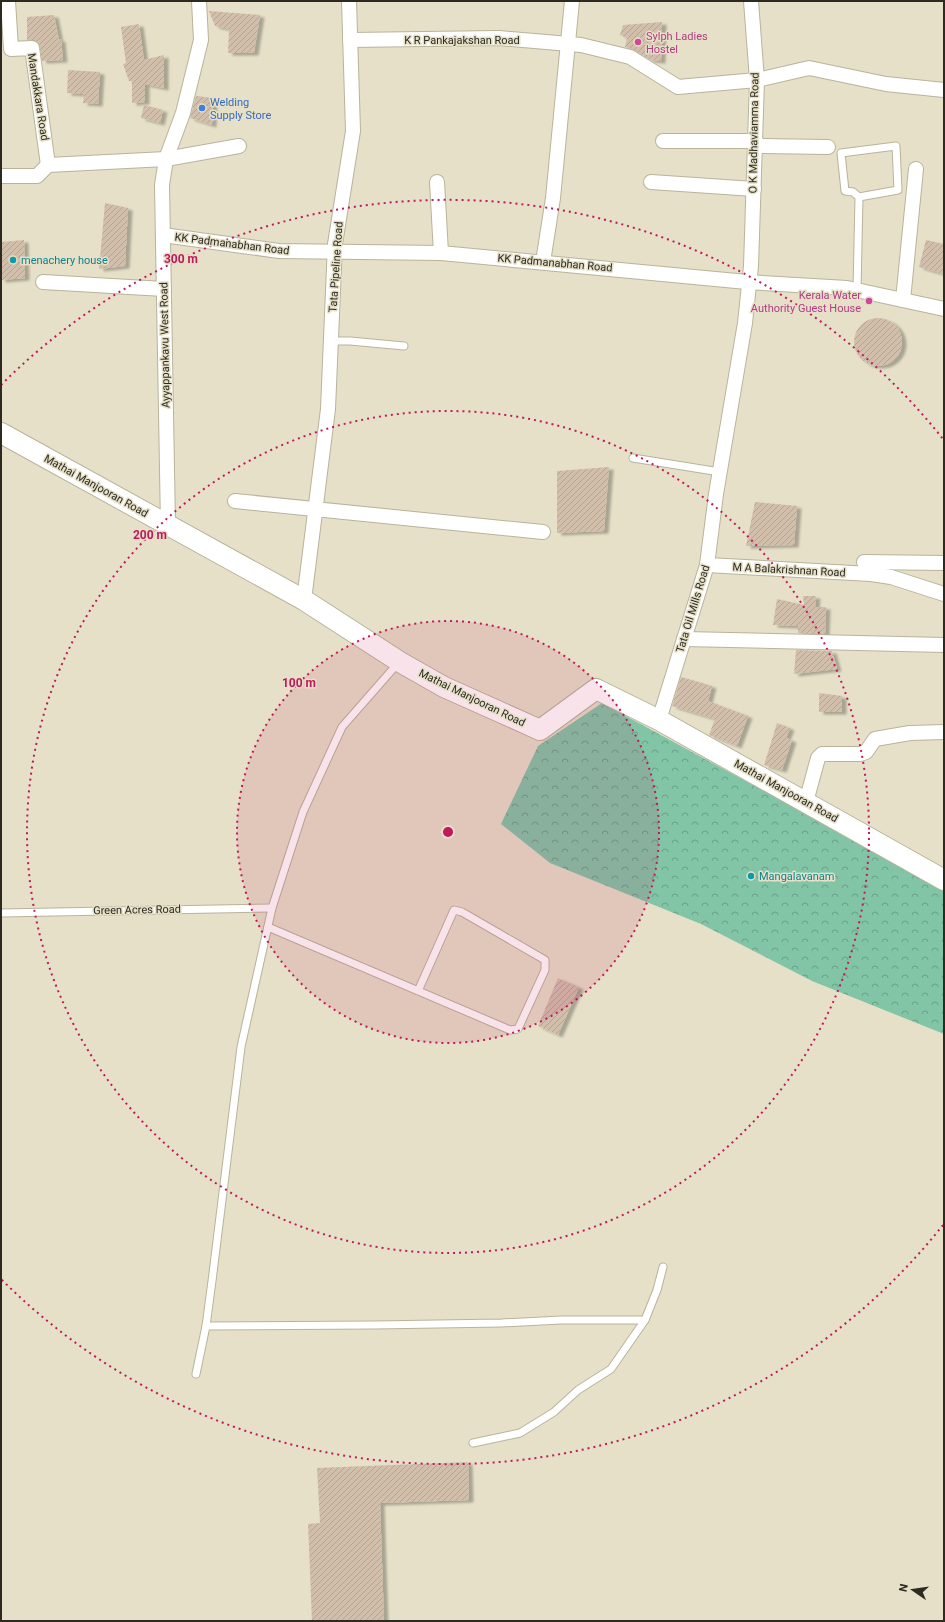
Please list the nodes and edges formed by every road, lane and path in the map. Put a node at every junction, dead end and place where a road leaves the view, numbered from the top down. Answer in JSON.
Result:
{"nodes":[{"id":1,"x":8,"y":1,"type":"edge"},
{"id":2,"x":199,"y":1,"type":"edge"},
{"id":3,"x":349,"y":1,"type":"edge"},
{"id":4,"x":572,"y":1,"type":"edge"},
{"id":5,"x":751,"y":1,"type":"edge"},
{"id":6,"x":350,"y":40,"type":"junction"},
{"id":7,"x":568,"y":44,"type":"junction"},
{"id":8,"x":757,"y":80,"type":"junction"},
{"id":9,"x":944,"y":90,"type":"edge"},
{"id":10,"x":663,"y":141,"type":"dead end"},
{"id":11,"x":756,"y":144,"type":"junction"},
{"id":12,"x":239,"y":146,"type":"dead end"},
{"id":13,"x":828,"y":147,"type":"dead end"},
{"id":14,"x":166,"y":159,"type":"junction"},
{"id":15,"x":48,"y":165,"type":"junction"},
{"id":16,"x":916,"y":169,"type":"dead end"},
{"id":17,"x":1,"y":176,"type":"edge"},
{"id":18,"x":437,"y":182,"type":"dead end"},
{"id":19,"x":651,"y":182,"type":"dead end"},
{"id":20,"x":754,"y":189,"type":"junction"},
{"id":21,"x":859,"y":197,"type":"junction"},
{"id":22,"x":164,"y":235,"type":"junction"},
{"id":23,"x":335,"y":252,"type":"junction"},
{"id":24,"x":441,"y":253,"type":"junction"},
{"id":25,"x":543,"y":262,"type":"junction"},
{"id":26,"x":751,"y":266,"type":"joint"},
{"id":27,"x":43,"y":282,"type":"dead end"},
{"id":28,"x":749,"y":282,"type":"junction"},
{"id":29,"x":164,"y":289,"type":"junction"},
{"id":30,"x":857,"y":290,"type":"junction"},
{"id":31,"x":902,"y":300,"type":"junction"},
{"id":32,"x":944,"y":309,"type":"edge"},
{"id":33,"x":331,"y":341,"type":"junction"},
{"id":34,"x":404,"y":346,"type":"dead end"},
{"id":35,"x":1,"y":433,"type":"edge"},
{"id":36,"x":633,"y":458,"type":"dead end"},
{"id":37,"x":720,"y":472,"type":"junction"},
{"id":38,"x":235,"y":502,"type":"dead end"},
{"id":39,"x":316,"y":509,"type":"junction"},
{"id":40,"x":168,"y":526,"type":"junction"},
{"id":41,"x":543,"y":532,"type":"dead end"},
{"id":42,"x":864,"y":562,"type":"dead end"},
{"id":43,"x":944,"y":563,"type":"edge"},
{"id":44,"x":707,"y":565,"type":"junction"},
{"id":45,"x":944,"y":594,"type":"edge"},
{"id":46,"x":304,"y":600,"type":"junction"},
{"id":47,"x":684,"y":639,"type":"junction"},
{"id":48,"x":944,"y":645,"type":"edge"},
{"id":49,"x":400,"y":662,"type":"junction"},
{"id":50,"x":660,"y":720,"type":"junction"},
{"id":51,"x":944,"y":732,"type":"edge"},
{"id":52,"x":806,"y":802,"type":"junction"},
{"id":53,"x":944,"y":880,"type":"edge"},
{"id":54,"x":272,"y":908,"type":"junction"},
{"id":55,"x":1,"y":913,"type":"edge"},
{"id":56,"x":268,"y":927,"type":"junction"},
{"id":57,"x":418,"y":991,"type":"junction"},
{"id":58,"x":663,"y":1267,"type":"dead end"},
{"id":59,"x":645,"y":1320,"type":"junction"},
{"id":60,"x":206,"y":1326,"type":"junction"},
{"id":61,"x":196,"y":1374,"type":"dead end"},
{"id":62,"x":473,"y":1443,"type":"dead end"}],
"edges":[{"from":1,"to":15,"type":"street","name":"Mandakkara Road"},
{"from":2,"to":14,"type":"street","name":"Ayyappankavu West Road"},
{"from":3,"to":6,"type":"street","name":"Tata Pipeline Road"},
{"from":4,"to":7,"type":"street"},
{"from":5,"to":8,"type":"street","name":"O K Madhaviamma Road"},
{"from":6,"to":7,"type":"street","name":"K R Pankajakshan Road"},
{"from":6,"to":23,"type":"street","name":"Tata Pipeline Road"},
{"from":7,"to":8,"type":"street","name":"K R Pankajakshan Road"},
{"from":7,"to":25,"type":"street"},
{"from":8,"to":9,"type":"street","name":"K R Pankajakshan Road"},
{"from":8,"to":11,"type":"street","name":"O K Madhaviamma Road"},
{"from":10,"to":11,"type":"street"},
{"from":11,"to":13,"type":"street"},
{"from":11,"to":20,"type":"street","name":"O K Madhaviamma Road"},
{"from":12,"to":14,"type":"street"},
{"from":14,"to":15,"type":"street"},
{"from":14,"to":22,"type":"street","name":"Ayyappankavu West Road"},
{"from":15,"to":17,"type":"street"},
{"from":16,"to":31,"type":"street"},
{"from":18,"to":24,"type":"street"},
{"from":19,"to":20,"type":"street"},
{"from":20,"to":26,"type":"street","name":"O K Madhaviamma Road"},
{"from":21,"to":21,"type":"lane"},
{"from":21,"to":30,"type":"lane"},
{"from":22,"to":23,"type":"street","name":"KK Padmanabhan Road"},
{"from":22,"to":29,"type":"street","name":"Ayyappankavu West Road"},
{"from":23,"to":24,"type":"street","name":"KK Padmanabhan Road"},
{"from":23,"to":33,"type":"street","name":"Tata Pipeline Road"},
{"from":24,"to":25,"type":"street","name":"KK Padmanabhan Road"},
{"from":25,"to":28,"type":"street","name":"KK Padmanabhan Road"},
{"from":26,"to":28,"type":"street","name":"Tata Oil Mills Road"},
{"from":27,"to":29,"type":"street"},
{"from":28,"to":30,"type":"street","name":"KK Padmanabhan Road"},
{"from":28,"to":37,"type":"street","name":"Tata Oil Mills Road"},
{"from":29,"to":40,"type":"street","name":"Ayyappankavu West Road"},
{"from":30,"to":31,"type":"street","name":"KK Padmanabhan Road"},
{"from":31,"to":32,"type":"street","name":"KK Padmanabhan Road"},
{"from":33,"to":34,"type":"lane"},
{"from":33,"to":39,"type":"street","name":"Tata Pipeline Road"},
{"from":35,"to":40,"type":"street","name":"Mathai Manjooran Road"},
{"from":36,"to":37,"type":"lane"},
{"from":37,"to":44,"type":"street","name":"Tata Oil Mills Road"},
{"from":38,"to":39,"type":"street"},
{"from":39,"to":41,"type":"street"},
{"from":39,"to":46,"type":"street","name":"Tata Pipeline Road"},
{"from":40,"to":46,"type":"street","name":"Mathai Manjooran Road"},
{"from":42,"to":43,"type":"street"},
{"from":44,"to":45,"type":"street","name":"M A Balakrishnan Road"},
{"from":44,"to":47,"type":"street","name":"Tata Oil Mills Road"},
{"from":46,"to":49,"type":"street","name":"Mathai Manjooran Road"},
{"from":47,"to":48,"type":"street"},
{"from":47,"to":50,"type":"street","name":"Tata Oil Mills Road"},
{"from":49,"to":50,"type":"street","name":"Mathai Manjooran Road"},
{"from":49,"to":54,"type":"lane"},
{"from":50,"to":52,"type":"street","name":"Mathai Manjooran Road"},
{"from":51,"to":52,"type":"street"},
{"from":52,"to":53,"type":"street","name":"Mathai Manjooran Road"},
{"from":54,"to":55,"type":"lane","name":"Green Acres Road"},
{"from":54,"to":56,"type":"lane"},
{"from":56,"to":57,"type":"lane"},
{"from":56,"to":60,"type":"lane"},
{"from":57,"to":57,"type":"lane"},
{"from":58,"to":59,"type":"lane"},
{"from":59,"to":60,"type":"lane"},
{"from":59,"to":62,"type":"lane"},
{"from":60,"to":61,"type":"lane"}]}
